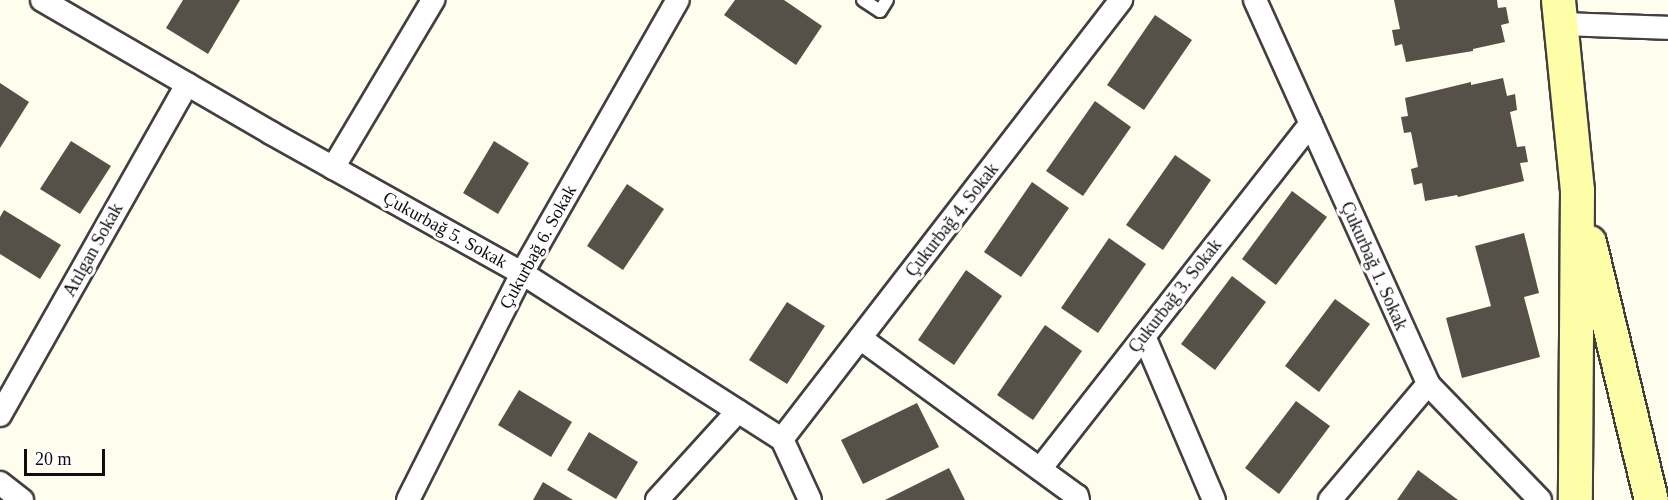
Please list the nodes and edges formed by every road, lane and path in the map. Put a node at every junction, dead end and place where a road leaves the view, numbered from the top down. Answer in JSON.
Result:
{"nodes":[{"id":1,"x":42,"y":0,"type":"edge"},
{"id":2,"x":433,"y":0,"type":"edge"},
{"id":3,"x":678,"y":0,"type":"edge"},
{"id":4,"x":863,"y":0,"type":"edge"},
{"id":5,"x":887,"y":0,"type":"edge"},
{"id":6,"x":1121,"y":0,"type":"edge"},
{"id":7,"x":1255,"y":0,"type":"edge"},
{"id":8,"x":1559,"y":12,"type":"edge"},
{"id":9,"x":1668,"y":28,"type":"edge"},
{"id":10,"x":187,"y":84,"type":"junction"},
{"id":11,"x":1311,"y":124,"type":"junction"},
{"id":12,"x":333,"y":168,"type":"junction"},
{"id":13,"x":1577,"y":190,"type":"junction"},
{"id":14,"x":522,"y":273,"type":"junction"},
{"id":15,"x":1144,"y":336,"type":"junction"},
{"id":16,"x":860,"y":338,"type":"junction"},
{"id":17,"x":1428,"y":384,"type":"junction"},
{"id":18,"x":738,"y":411,"type":"junction"},
{"id":19,"x":0,"y":415,"type":"edge"},
{"id":20,"x":782,"y":439,"type":"junction"},
{"id":21,"x":1040,"y":469,"type":"junction"},
{"id":22,"x":0,"y":483,"type":"edge"},
{"id":23,"x":22,"y":500,"type":"edge"},
{"id":24,"x":408,"y":500,"type":"edge"},
{"id":25,"x":657,"y":500,"type":"edge"},
{"id":26,"x":810,"y":500,"type":"edge"},
{"id":27,"x":1078,"y":500,"type":"edge"},
{"id":28,"x":1214,"y":500,"type":"edge"},
{"id":29,"x":1330,"y":500,"type":"edge"},
{"id":30,"x":1540,"y":500,"type":"edge"},
{"id":31,"x":1575,"y":500,"type":"edge"},
{"id":32,"x":1652,"y":500,"type":"edge"}],
"edges":[{"from":1,"to":10,"type":"street","name":"Çukurbağ 5. Sokak"},
{"from":2,"to":12,"type":"street"},
{"from":3,"to":14,"type":"street","name":"Çukurbağ 6. Sokak"},
{"from":4,"to":5,"type":"lane"},
{"from":6,"to":16,"type":"street","name":"Çukurbağ 4. Sokak"},
{"from":7,"to":11,"type":"street","name":"Çukurbağ 1. Sokak"},
{"from":8,"to":9,"type":"street"},
{"from":8,"to":13,"type":"main road"},
{"from":10,"to":12,"type":"street","name":"Çukurbağ 5. Sokak"},
{"from":10,"to":19,"type":"street","name":"Atılgan Sokak"},
{"from":11,"to":15,"type":"street","name":"Çukurbağ 3. Sokak"},
{"from":11,"to":17,"type":"street","name":"Çukurbağ 1. Sokak"},
{"from":12,"to":14,"type":"street","name":"Çukurbağ 5. Sokak"},
{"from":13,"to":31,"type":"main road"},
{"from":13,"to":32,"type":"main road"},
{"from":14,"to":18,"type":"street","name":"Çukurbağ 5. Sokak"},
{"from":14,"to":24,"type":"street","name":"Çukurbağ 6. Sokak"},
{"from":15,"to":21,"type":"street","name":"Çukurbağ 3. Sokak"},
{"from":15,"to":28,"type":"street"},
{"from":16,"to":20,"type":"street","name":"Çukurbağ 4. Sokak"},
{"from":16,"to":21,"type":"street"},
{"from":17,"to":29,"type":"street"},
{"from":17,"to":30,"type":"street","name":"Çukurbağ 1. Sokak"},
{"from":18,"to":20,"type":"street","name":"Çukurbağ 5. Sokak"},
{"from":18,"to":25,"type":"street"},
{"from":20,"to":26,"type":"street"},
{"from":21,"to":27,"type":"street"},
{"from":22,"to":23,"type":"street"}]}
